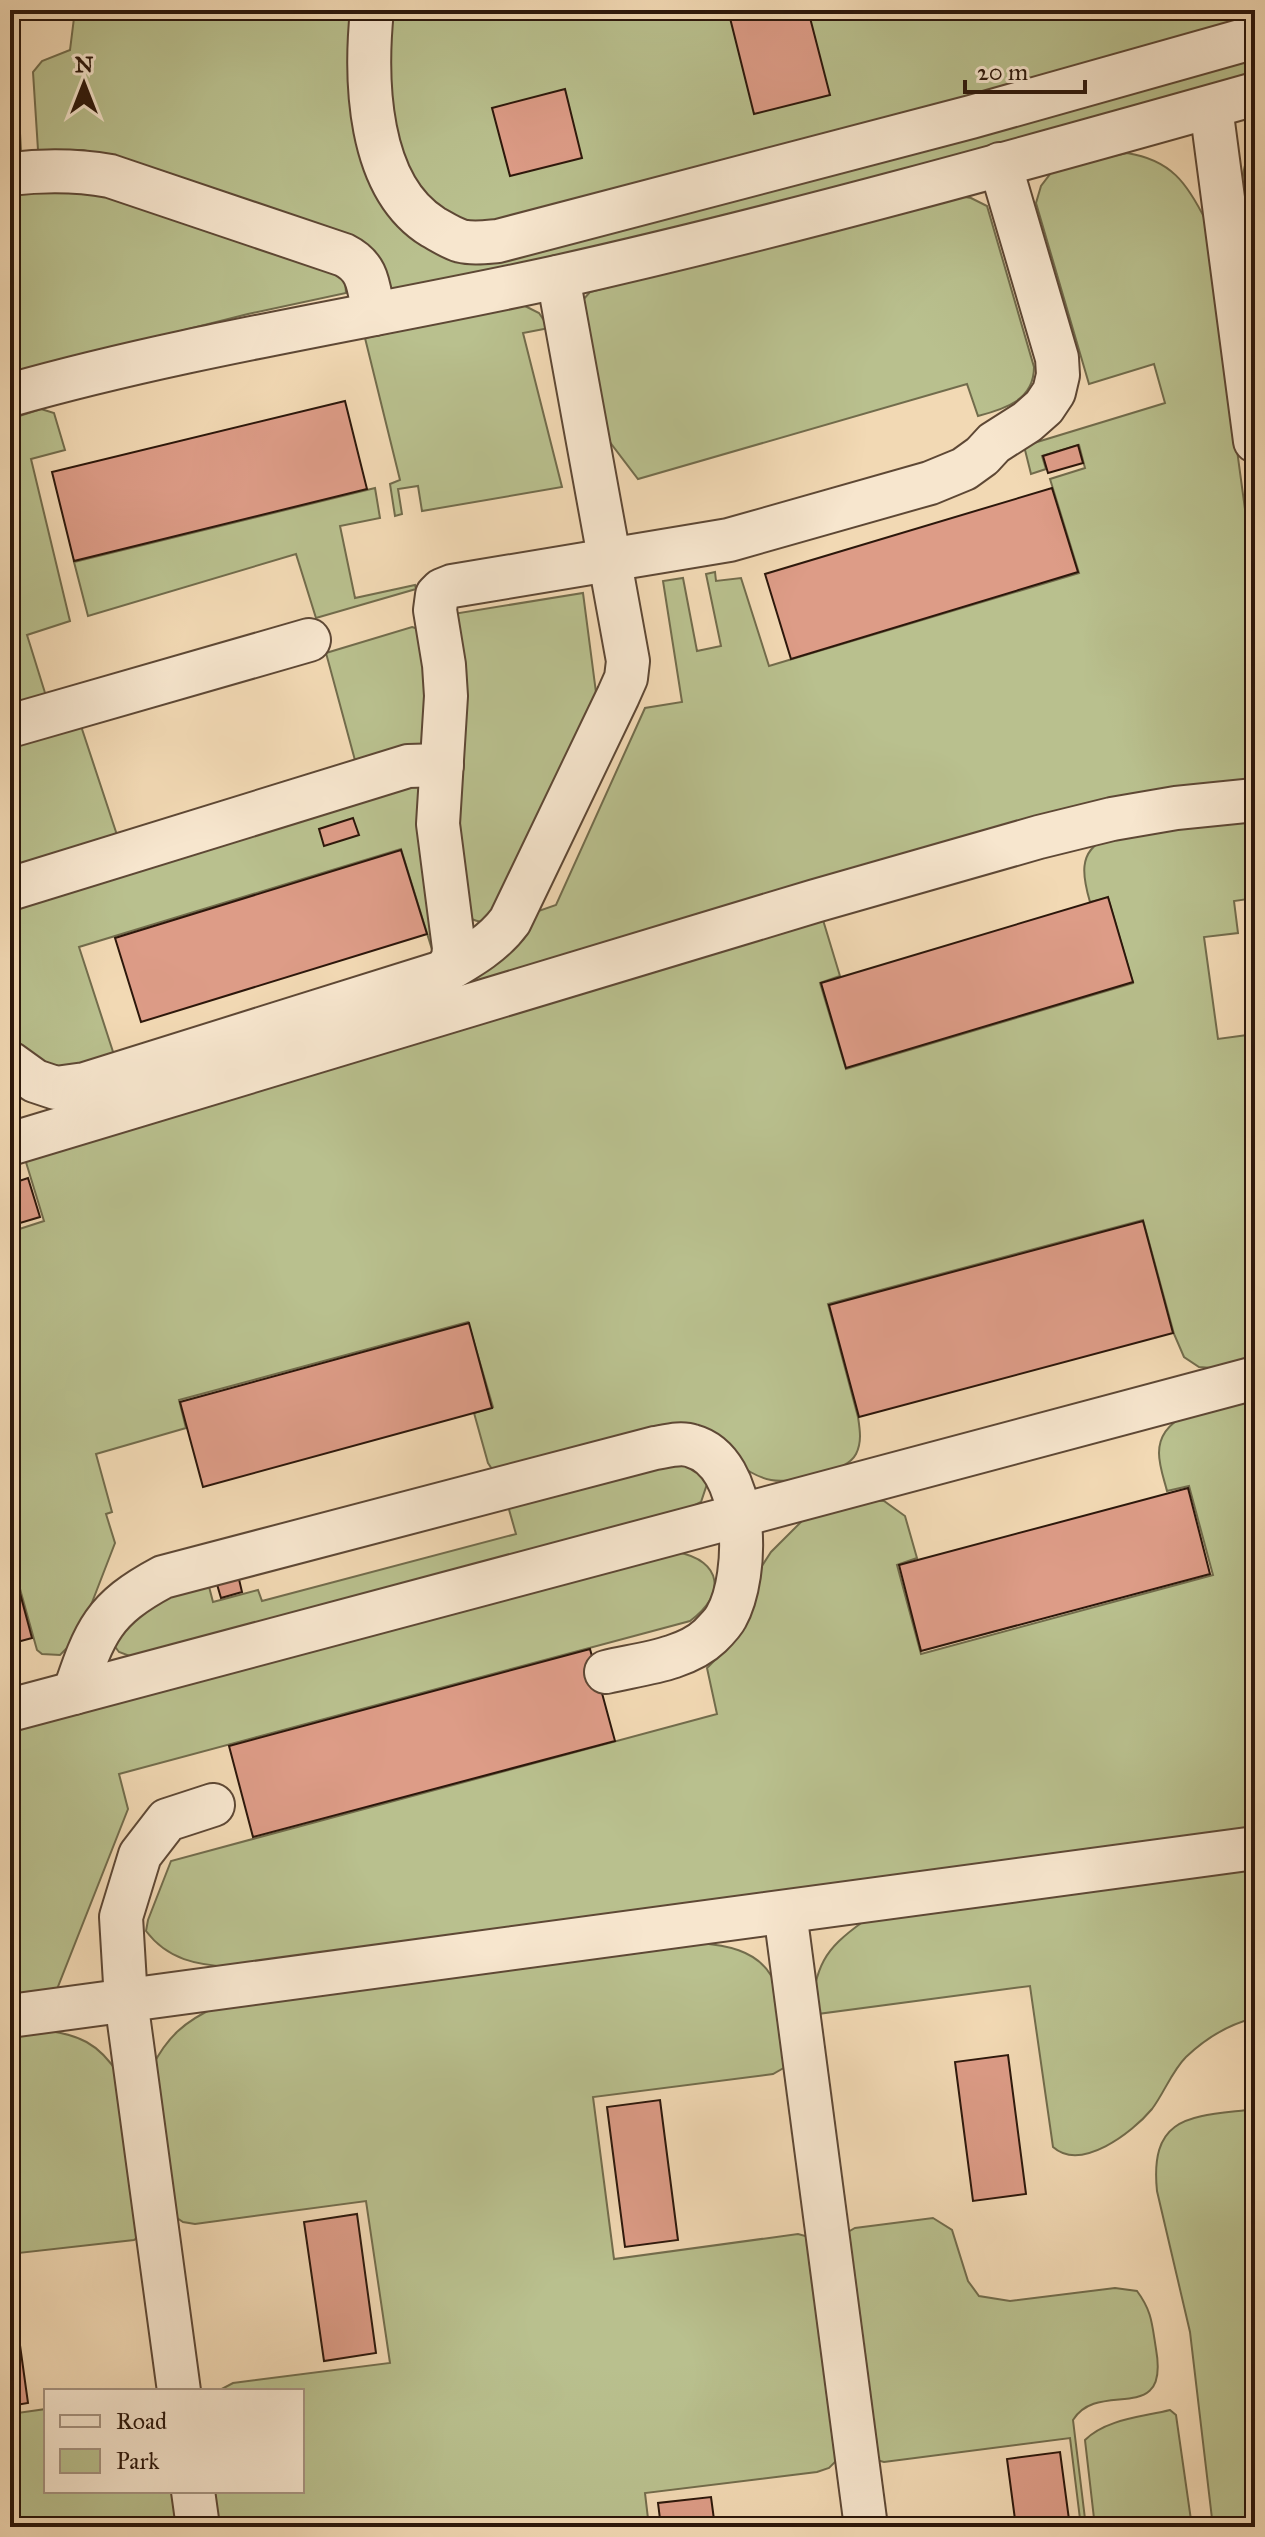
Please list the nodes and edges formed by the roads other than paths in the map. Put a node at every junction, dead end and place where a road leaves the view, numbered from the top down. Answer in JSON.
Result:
{"nodes":[{"id":1,"x":372,"y":10,"type":"edge"},
{"id":2,"x":1255,"y":37,"type":"edge"},
{"id":3,"x":1255,"y":94,"type":"edge"},
{"id":4,"x":1211,"y":107,"type":"junction"},
{"id":5,"x":1000,"y":164,"type":"junction"},
{"id":6,"x":10,"y":174,"type":"edge"},
{"id":7,"x":558,"y":277,"type":"junction"},
{"id":8,"x":374,"y":314,"type":"junction"},
{"id":9,"x":10,"y":395,"type":"edge"},
{"id":10,"x":1255,"y":441,"type":"edge"},
{"id":11,"x":609,"y":558,"type":"junction"},
{"id":12,"x":309,"y":640,"type":"dead end"},
{"id":13,"x":10,"y":726,"type":"edge"},
{"id":14,"x":442,"y":765,"type":"junction"},
{"id":15,"x":1255,"y":800,"type":"edge"},
{"id":16,"x":10,"y":889,"type":"edge"},
{"id":17,"x":446,"y":971,"type":"junction"},
{"id":18,"x":10,"y":1063,"type":"edge"},
{"id":19,"x":10,"y":1144,"type":"edge"},
{"id":20,"x":1255,"y":1378,"type":"edge"},
{"id":21,"x":740,"y":1516,"type":"junction"},
{"id":22,"x":606,"y":1672,"type":"dead end"},
{"id":23,"x":74,"y":1693,"type":"junction"},
{"id":24,"x":10,"y":1710,"type":"edge"},
{"id":25,"x":213,"y":1805,"type":"dead end"},
{"id":26,"x":1255,"y":1848,"type":"edge"},
{"id":27,"x":785,"y":1912,"type":"junction"},
{"id":28,"x":126,"y":2000,"type":"junction"},
{"id":29,"x":10,"y":2016,"type":"edge"},
{"id":30,"x":179,"y":2389,"type":"edge"},
{"id":31,"x":193,"y":2493,"type":"edge"},
{"id":32,"x":198,"y":2527,"type":"edge"},
{"id":33,"x":866,"y":2527,"type":"edge"}],
"edges":[{"from":1,"to":2,"type":"lane"},
{"from":3,"to":4,"type":"lane"},
{"from":4,"to":5,"type":"lane"},
{"from":4,"to":10,"type":"lane"},
{"from":5,"to":7,"type":"lane"},
{"from":5,"to":11,"type":"lane"},
{"from":6,"to":8,"type":"lane"},
{"from":7,"to":8,"type":"lane"},
{"from":7,"to":11,"type":"lane"},
{"from":8,"to":9,"type":"lane"},
{"from":11,"to":14,"type":"lane"},
{"from":11,"to":17,"type":"lane"},
{"from":12,"to":13,"type":"lane"},
{"from":14,"to":16,"type":"lane"},
{"from":14,"to":17,"type":"lane"},
{"from":15,"to":19,"type":"lane"},
{"from":17,"to":18,"type":"lane"},
{"from":20,"to":21,"type":"lane"},
{"from":21,"to":22,"type":"lane"},
{"from":21,"to":23,"type":"lane"},
{"from":21,"to":23,"type":"lane"},
{"from":23,"to":24,"type":"lane"},
{"from":25,"to":28,"type":"lane"},
{"from":26,"to":27,"type":"lane"},
{"from":27,"to":28,"type":"lane"},
{"from":27,"to":33,"type":"lane"},
{"from":28,"to":29,"type":"lane"},
{"from":28,"to":30,"type":"lane"},
{"from":31,"to":32,"type":"lane"}]}
